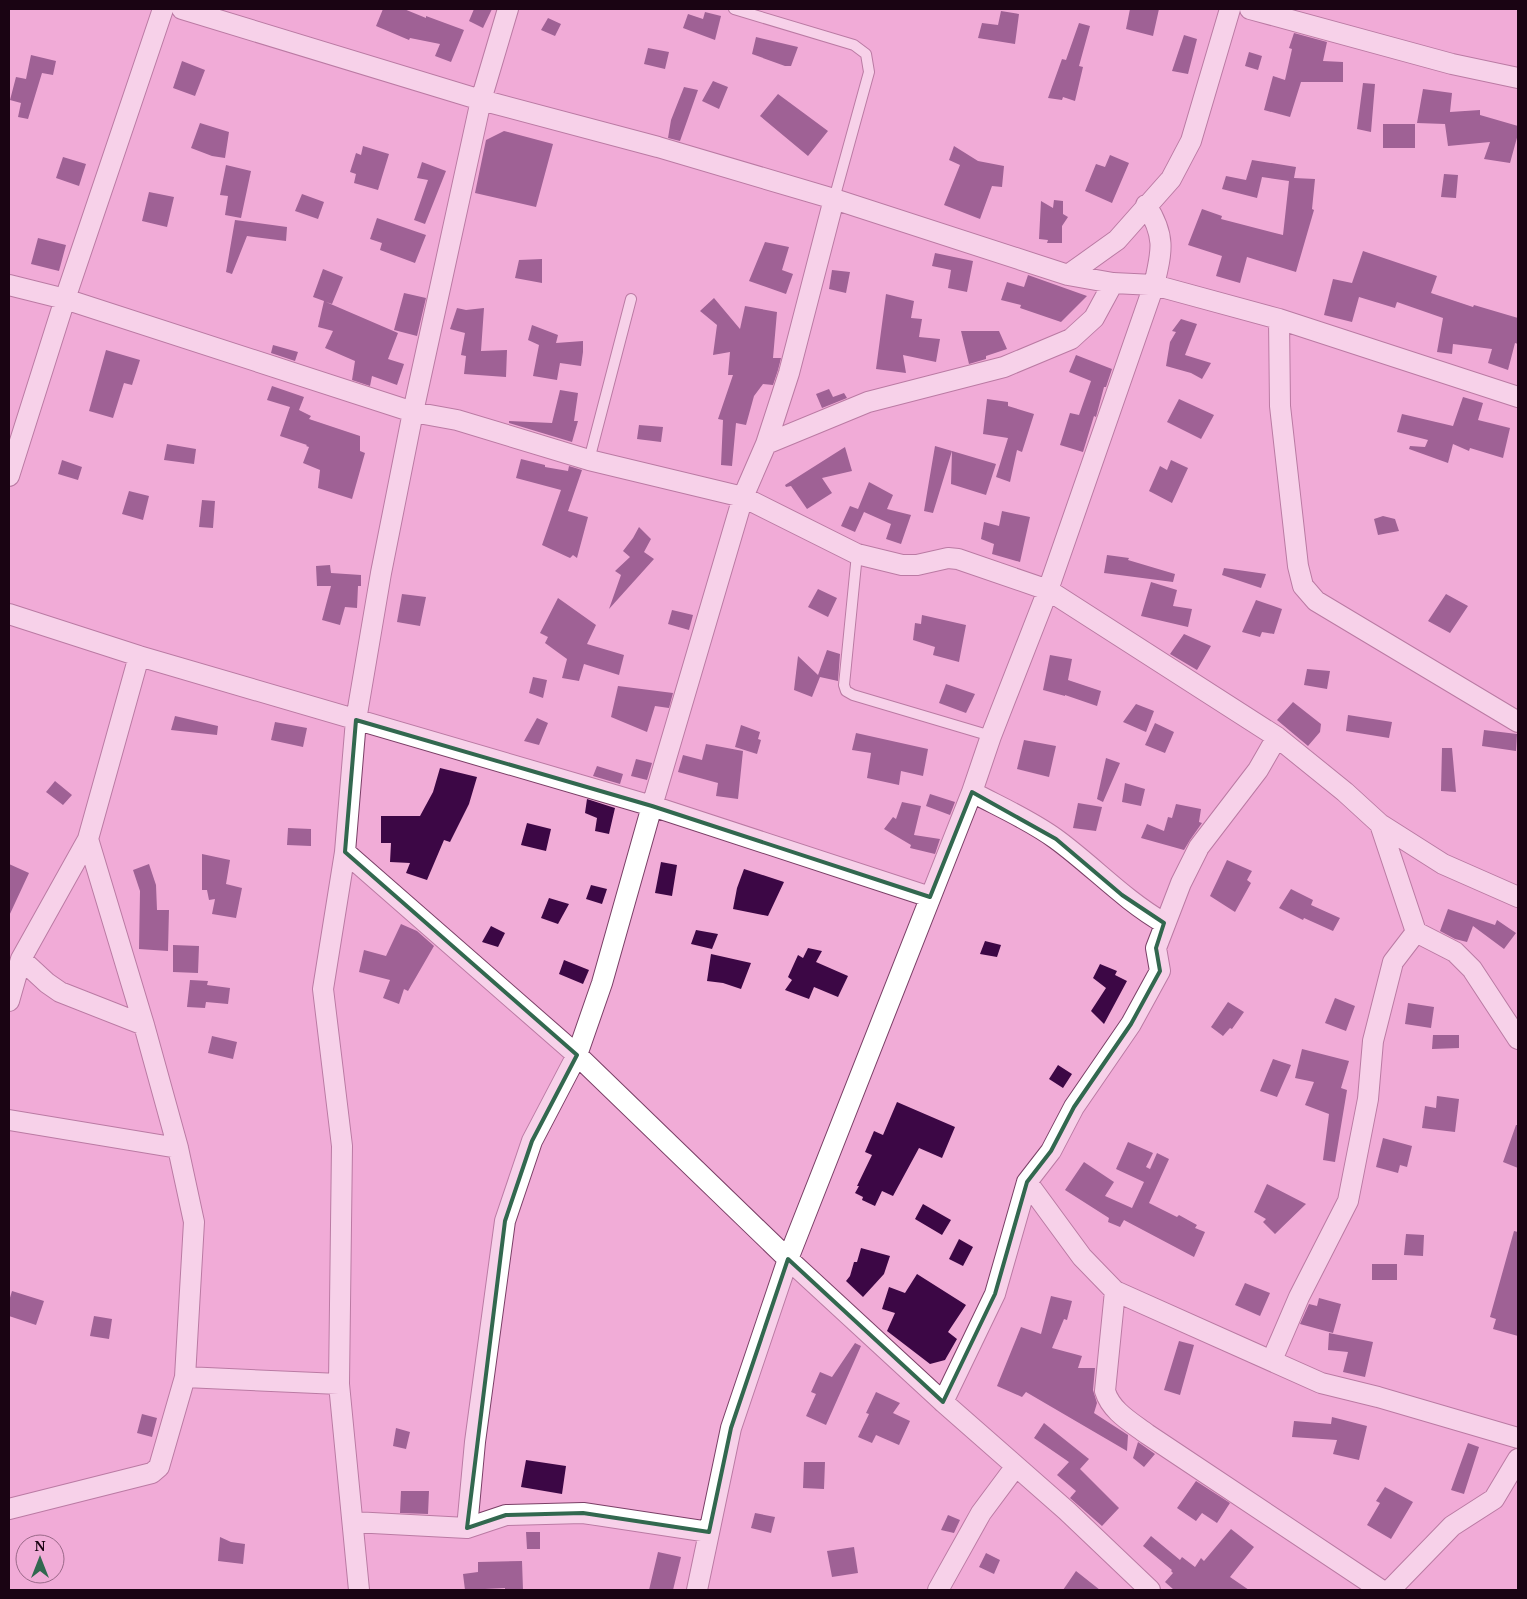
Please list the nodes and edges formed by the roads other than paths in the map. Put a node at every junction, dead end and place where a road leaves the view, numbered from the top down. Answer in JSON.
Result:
{"nodes":[{"id":1,"x":163,"y":9,"type":"edge"},
{"id":2,"x":182,"y":9,"type":"edge"},
{"id":3,"x":508,"y":9,"type":"edge"},
{"id":4,"x":734,"y":9,"type":"edge"},
{"id":5,"x":1230,"y":9,"type":"edge"},
{"id":6,"x":1250,"y":9,"type":"edge"},
{"id":7,"x":1518,"y":78,"type":"edge"},
{"id":8,"x":480,"y":100,"type":"junction"},
{"id":9,"x":834,"y":199,"type":"junction"},
{"id":10,"x":1146,"y":205,"type":"junction"},
{"id":11,"x":1068,"y":275,"type":"junction"},
{"id":12,"x":1113,"y":283,"type":"junction"},
{"id":13,"x":9,"y":284,"type":"edge"},
{"id":14,"x":1154,"y":285,"type":"junction"},
{"id":15,"x":65,"y":299,"type":"junction"},
{"id":16,"x":631,"y":299,"type":"dead end"},
{"id":17,"x":1279,"y":320,"type":"junction"},
{"id":18,"x":1518,"y":397,"type":"edge"},
{"id":19,"x":413,"y":412,"type":"junction"},
{"id":20,"x":766,"y":444,"type":"junction"},
{"id":21,"x":589,"y":460,"type":"junction"},
{"id":22,"x":9,"y":476,"type":"edge"},
{"id":23,"x":743,"y":497,"type":"junction"},
{"id":24,"x":857,"y":554,"type":"junction"},
{"id":25,"x":1048,"y":590,"type":"junction"},
{"id":26,"x":9,"y":614,"type":"edge"},
{"id":27,"x":139,"y":656,"type":"junction"},
{"id":28,"x":356,"y":720,"type":"junction"},
{"id":29,"x":1518,"y":722,"type":"edge"},
{"id":30,"x":991,"y":736,"type":"junction"},
{"id":31,"x":1277,"y":737,"type":"junction"},
{"id":32,"x":972,"y":792,"type":"junction"},
{"id":33,"x":652,"y":806,"type":"junction"},
{"id":34,"x":1380,"y":824,"type":"junction"},
{"id":35,"x":88,"y":838,"type":"junction"},
{"id":36,"x":345,"y":852,"type":"junction"},
{"id":37,"x":930,"y":897,"type":"junction"},
{"id":38,"x":1518,"y":897,"type":"edge"},
{"id":39,"x":1164,"y":924,"type":"junction"},
{"id":40,"x":1416,"y":932,"type":"junction"},
{"id":41,"x":21,"y":959,"type":"junction"},
{"id":42,"x":9,"y":1001,"type":"edge"},
{"id":43,"x":144,"y":1025,"type":"junction"},
{"id":44,"x":1518,"y":1039,"type":"edge"},
{"id":45,"x":577,"y":1054,"type":"junction"},
{"id":46,"x":9,"y":1120,"type":"edge"},
{"id":47,"x":178,"y":1148,"type":"junction"},
{"id":48,"x":1027,"y":1182,"type":"junction"},
{"id":49,"x":788,"y":1259,"type":"junction"},
{"id":50,"x":1115,"y":1291,"type":"junction"},
{"id":51,"x":1272,"y":1360,"type":"junction"},
{"id":52,"x":185,"y":1377,"type":"junction"},
{"id":53,"x":339,"y":1384,"type":"junction"},
{"id":54,"x":943,"y":1402,"type":"junction"},
{"id":55,"x":1518,"y":1438,"type":"edge"},
{"id":56,"x":1518,"y":1459,"type":"edge"},
{"id":57,"x":1016,"y":1466,"type":"junction"},
{"id":58,"x":9,"y":1509,"type":"edge"},
{"id":59,"x":353,"y":1522,"type":"junction"},
{"id":60,"x":467,"y":1528,"type":"junction"},
{"id":61,"x":709,"y":1532,"type":"junction"},
{"id":62,"x":359,"y":1590,"type":"edge"},
{"id":63,"x":697,"y":1590,"type":"edge"},
{"id":64,"x":938,"y":1590,"type":"edge"},
{"id":65,"x":1149,"y":1590,"type":"edge"},
{"id":66,"x":1381,"y":1590,"type":"edge"},
{"id":67,"x":1390,"y":1590,"type":"edge"}],
"edges":[{"from":1,"to":15,"type":"street"},
{"from":2,"to":8,"type":"street"},
{"from":3,"to":8,"type":"street"},
{"from":4,"to":9,"type":"lane"},
{"from":5,"to":10,"type":"street"},
{"from":6,"to":7,"type":"street"},
{"from":8,"to":9,"type":"street"},
{"from":8,"to":19,"type":"street"},
{"from":9,"to":11,"type":"street"},
{"from":9,"to":20,"type":"street"},
{"from":10,"to":11,"type":"street"},
{"from":10,"to":14,"type":"street"},
{"from":11,"to":12,"type":"street"},
{"from":12,"to":14,"type":"street"},
{"from":12,"to":20,"type":"street"},
{"from":13,"to":15,"type":"street"},
{"from":14,"to":17,"type":"street"},
{"from":14,"to":25,"type":"street"},
{"from":15,"to":19,"type":"street"},
{"from":15,"to":22,"type":"street"},
{"from":16,"to":21,"type":"lane"},
{"from":17,"to":18,"type":"street"},
{"from":17,"to":29,"type":"street"},
{"from":19,"to":21,"type":"street"},
{"from":19,"to":28,"type":"street"},
{"from":20,"to":23,"type":"street"},
{"from":21,"to":23,"type":"street"},
{"from":23,"to":24,"type":"street"},
{"from":23,"to":33,"type":"street"},
{"from":24,"to":25,"type":"street"},
{"from":24,"to":30,"type":"lane"},
{"from":25,"to":30,"type":"street"},
{"from":25,"to":31,"type":"street"},
{"from":26,"to":27,"type":"street"},
{"from":27,"to":28,"type":"street"},
{"from":27,"to":35,"type":"street"},
{"from":28,"to":33,"type":"street"},
{"from":28,"to":36,"type":"street"},
{"from":30,"to":32,"type":"street"},
{"from":31,"to":34,"type":"street"},
{"from":31,"to":39,"type":"street"},
{"from":32,"to":37,"type":"street"},
{"from":32,"to":39,"type":"street"},
{"from":33,"to":37,"type":"street"},
{"from":33,"to":45,"type":"street"},
{"from":34,"to":38,"type":"street"},
{"from":34,"to":40,"type":"street"},
{"from":35,"to":41,"type":"street"},
{"from":35,"to":43,"type":"street"},
{"from":36,"to":45,"type":"street"},
{"from":36,"to":53,"type":"street"},
{"from":37,"to":49,"type":"street"},
{"from":39,"to":48,"type":"street"},
{"from":40,"to":44,"type":"street"},
{"from":40,"to":51,"type":"street"},
{"from":41,"to":42,"type":"street"},
{"from":41,"to":43,"type":"street"},
{"from":43,"to":47,"type":"street"},
{"from":45,"to":49,"type":"street"},
{"from":45,"to":60,"type":"street"},
{"from":46,"to":47,"type":"street"},
{"from":47,"to":52,"type":"street"},
{"from":48,"to":50,"type":"street"},
{"from":48,"to":54,"type":"street"},
{"from":49,"to":54,"type":"street"},
{"from":49,"to":61,"type":"street"},
{"from":50,"to":51,"type":"street"},
{"from":50,"to":66,"type":"street"},
{"from":51,"to":55,"type":"street"},
{"from":52,"to":53,"type":"street"},
{"from":52,"to":58,"type":"street"},
{"from":53,"to":59,"type":"street"},
{"from":54,"to":57,"type":"street"},
{"from":56,"to":67,"type":"street"},
{"from":57,"to":64,"type":"street"},
{"from":57,"to":65,"type":"street"},
{"from":59,"to":60,"type":"street"},
{"from":59,"to":62,"type":"street"},
{"from":60,"to":61,"type":"street"},
{"from":61,"to":63,"type":"street"}]}
